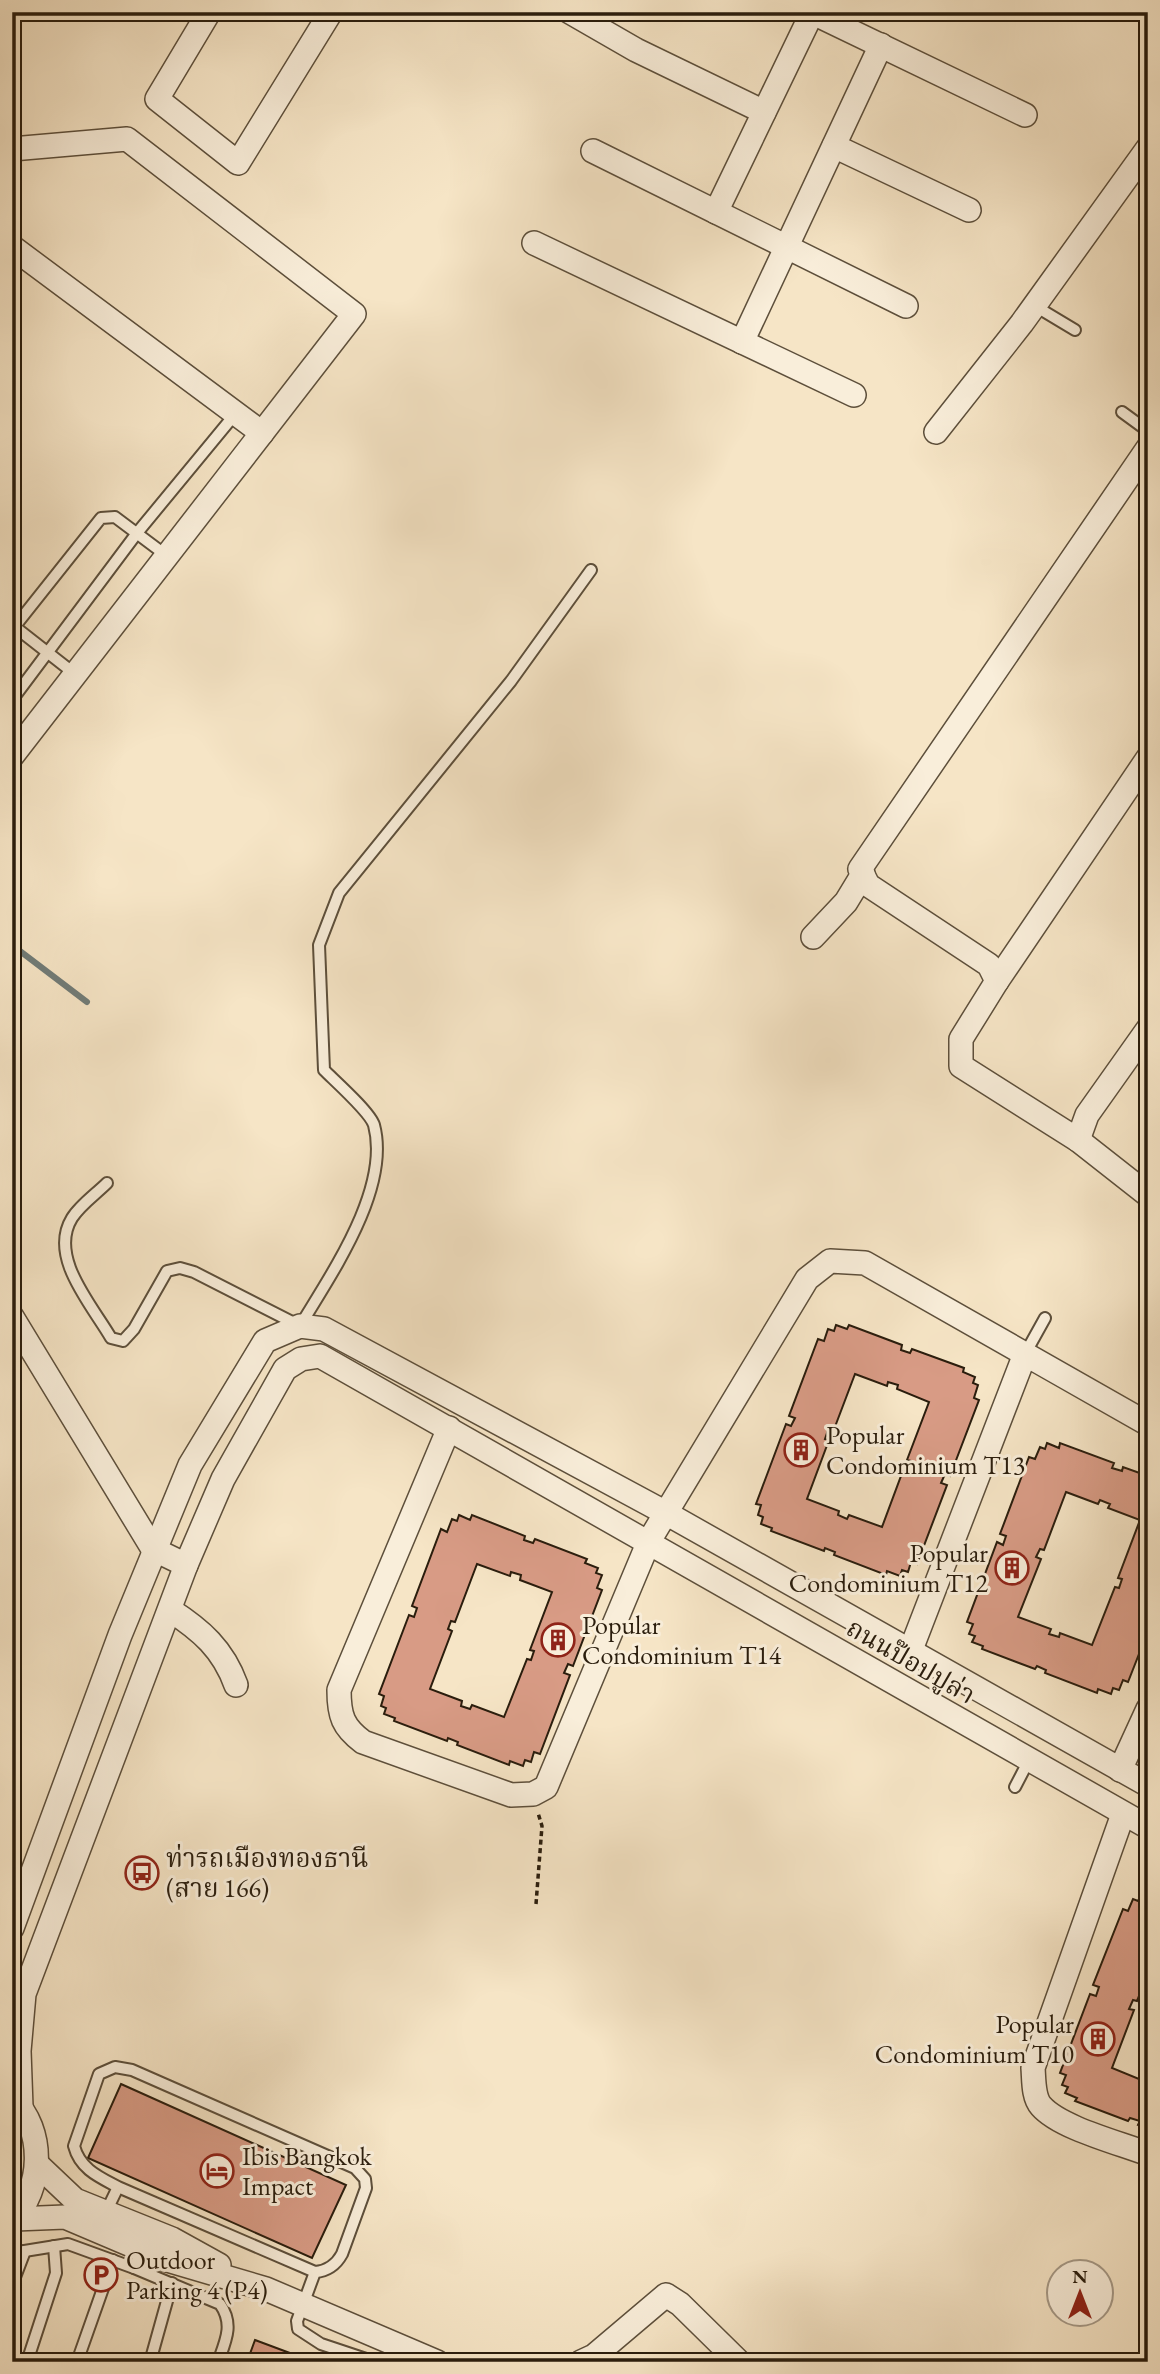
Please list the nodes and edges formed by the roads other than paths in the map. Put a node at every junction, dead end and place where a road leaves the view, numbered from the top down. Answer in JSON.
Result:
{"nodes":[{"id":1,"x":209,"y":12,"type":"edge"},
{"id":2,"x":331,"y":12,"type":"edge"},
{"id":3,"x":570,"y":12,"type":"edge"},
{"id":4,"x":812,"y":12,"type":"edge"},
{"id":5,"x":852,"y":21,"type":"edge"},
{"id":6,"x":881,"y":46,"type":"junction"},
{"id":7,"x":764,"y":112,"type":"junction"},
{"id":8,"x":1025,"y":115,"type":"dead end"},
{"id":9,"x":834,"y":146,"type":"junction"},
{"id":10,"x":1148,"y":148,"type":"edge"},
{"id":11,"x":12,"y":149,"type":"edge"},
{"id":12,"x":593,"y":151,"type":"dead end"},
{"id":13,"x":969,"y":210,"type":"dead end"},
{"id":14,"x":716,"y":212,"type":"junction"},
{"id":15,"x":534,"y":243,"type":"dead end"},
{"id":16,"x":12,"y":247,"type":"edge"},
{"id":17,"x":786,"y":247,"type":"junction"},
{"id":18,"x":906,"y":306,"type":"dead end"},
{"id":19,"x":1035,"y":306,"type":"junction"},
{"id":20,"x":1075,"y":330,"type":"dead end"},
{"id":21,"x":741,"y":342,"type":"junction"},
{"id":22,"x":854,"y":395,"type":"dead end"},
{"id":23,"x":1122,"y":412,"type":"dead end"},
{"id":24,"x":236,"y":413,"type":"junction"},
{"id":25,"x":1148,"y":431,"type":"edge"},
{"id":26,"x":936,"y":432,"type":"dead end"},
{"id":27,"x":262,"y":433,"type":"junction"},
{"id":28,"x":1148,"y":448,"type":"edge"},
{"id":29,"x":136,"y":533,"type":"junction"},
{"id":30,"x":167,"y":556,"type":"junction"},
{"id":31,"x":591,"y":570,"type":"dead end"},
{"id":32,"x":13,"y":629,"type":"edge"},
{"id":33,"x":47,"y":654,"type":"junction"},
{"id":34,"x":75,"y":674,"type":"junction"},
{"id":35,"x":12,"y":700,"type":"edge"},
{"id":36,"x":12,"y":756,"type":"edge"},
{"id":37,"x":1148,"y":758,"type":"edge"},
{"id":38,"x":863,"y":874,"type":"junction"},
{"id":39,"x":813,"y":937,"type":"dead end"},
{"id":40,"x":997,"y":981,"type":"junction"},
{"id":41,"x":1148,"y":1029,"type":"edge"},
{"id":42,"x":1078,"y":1140,"type":"junction"},
{"id":43,"x":107,"y":1183,"type":"dead end"},
{"id":44,"x":1148,"y":1195,"type":"edge"},
{"id":45,"x":12,"y":1317,"type":"edge"},
{"id":46,"x":1045,"y":1318,"type":"dead end"},
{"id":47,"x":300,"y":1326,"type":"junction"},
{"id":48,"x":1025,"y":1354,"type":"junction"},
{"id":49,"x":302,"y":1359,"type":"junction"},
{"id":50,"x":12,"y":1412,"type":"edge"},
{"id":51,"x":12,"y":1423,"type":"edge"},
{"id":52,"x":1148,"y":1424,"type":"edge"},
{"id":53,"x":449,"y":1428,"type":"junction"},
{"id":54,"x":664,"y":1513,"type":"junction"},
{"id":55,"x":649,"y":1541,"type":"junction"},
{"id":56,"x":153,"y":1549,"type":"junction"},
{"id":57,"x":186,"y":1565,"type":"junction"},
{"id":58,"x":170,"y":1610,"type":"junction"},
{"id":59,"x":910,"y":1652,"type":"junction"},
{"id":60,"x":236,"y":1685,"type":"dead end"},
{"id":61,"x":1148,"y":1710,"type":"edge"},
{"id":62,"x":1028,"y":1762,"type":"junction"},
{"id":63,"x":1120,"y":1770,"type":"junction"},
{"id":64,"x":1148,"y":1786,"type":"edge"},
{"id":65,"x":1015,"y":1787,"type":"dead end"},
{"id":66,"x":1123,"y":1814,"type":"junction"},
{"id":67,"x":1148,"y":1827,"type":"edge"},
{"id":68,"x":51,"y":1828,"type":"junction"},
{"id":69,"x":87,"y":1841,"type":"junction"},
{"id":70,"x":12,"y":1928,"type":"edge"},
{"id":71,"x":17,"y":2102,"type":"edge"},
{"id":72,"x":1148,"y":2154,"type":"edge"},
{"id":73,"x":37,"y":2164,"type":"junction"},
{"id":74,"x":118,"y":2187,"type":"junction"},
{"id":75,"x":106,"y":2213,"type":"junction"},
{"id":76,"x":13,"y":2220,"type":"edge"},
{"id":77,"x":54,"y":2246,"type":"junction"},
{"id":78,"x":25,"y":2251,"type":"junction"},
{"id":79,"x":12,"y":2253,"type":"edge"},
{"id":80,"x":138,"y":2258,"type":"junction"},
{"id":81,"x":113,"y":2260,"type":"junction"},
{"id":82,"x":315,"y":2273,"type":"junction"},
{"id":83,"x":172,"y":2283,"type":"junction"},
{"id":84,"x":12,"y":2285,"type":"edge"},
{"id":85,"x":265,"y":2289,"type":"junction"},
{"id":86,"x":302,"y":2304,"type":"junction"},
{"id":87,"x":27,"y":2362,"type":"edge"},
{"id":88,"x":78,"y":2362,"type":"edge"},
{"id":89,"x":150,"y":2362,"type":"edge"},
{"id":90,"x":218,"y":2362,"type":"edge"},
{"id":91,"x":375,"y":2362,"type":"edge"},
{"id":92,"x":437,"y":2362,"type":"edge"},
{"id":93,"x":581,"y":2362,"type":"edge"},
{"id":94,"x":738,"y":2362,"type":"edge"}],
"edges":[{"from":1,"to":2,"type":"street"},
{"from":3,"to":7,"type":"street"},
{"from":4,"to":5,"type":"street"},
{"from":4,"to":7,"type":"street"},
{"from":5,"to":6,"type":"street"},
{"from":6,"to":8,"type":"street"},
{"from":6,"to":9,"type":"street"},
{"from":7,"to":14,"type":"street"},
{"from":9,"to":13,"type":"street"},
{"from":9,"to":17,"type":"street"},
{"from":10,"to":19,"type":"street"},
{"from":11,"to":27,"type":"street"},
{"from":12,"to":14,"type":"street"},
{"from":14,"to":17,"type":"street"},
{"from":15,"to":21,"type":"street"},
{"from":16,"to":24,"type":"street"},
{"from":17,"to":18,"type":"street"},
{"from":17,"to":21,"type":"street"},
{"from":19,"to":20,"type":"lane"},
{"from":19,"to":26,"type":"street"},
{"from":21,"to":22,"type":"street"},
{"from":23,"to":25,"type":"lane"},
{"from":24,"to":27,"type":"street"},
{"from":24,"to":29,"type":"lane"},
{"from":27,"to":30,"type":"street"},
{"from":28,"to":38,"type":"street"},
{"from":29,"to":30,"type":"lane"},
{"from":29,"to":32,"type":"lane"},
{"from":29,"to":33,"type":"lane"},
{"from":30,"to":34,"type":"street"},
{"from":31,"to":47,"type":"lane"},
{"from":32,"to":33,"type":"lane"},
{"from":33,"to":34,"type":"lane"},
{"from":33,"to":35,"type":"lane"},
{"from":34,"to":36,"type":"street"},
{"from":37,"to":40,"type":"street"},
{"from":38,"to":39,"type":"street"},
{"from":38,"to":40,"type":"street"},
{"from":40,"to":42,"type":"street"},
{"from":41,"to":42,"type":"street"},
{"from":42,"to":44,"type":"street"},
{"from":43,"to":47,"type":"lane"},
{"from":45,"to":56,"type":"street"},
{"from":46,"to":48,"type":"lane"},
{"from":47,"to":49,"type":"street"},
{"from":47,"to":54,"type":"street","name":"ถนนป๊อปปูล่า"},
{"from":47,"to":56,"type":"street"},
{"from":48,"to":52,"type":"street"},
{"from":48,"to":54,"type":"street"},
{"from":48,"to":59,"type":"street"},
{"from":49,"to":53,"type":"street","name":"ถนนป๊อปปูล่า"},
{"from":49,"to":57,"type":"street"},
{"from":50,"to":51,"type":"lane"},
{"from":53,"to":55,"type":"street","name":"ถนนป๊อปปูล่า"},
{"from":53,"to":55,"type":"street"},
{"from":54,"to":55,"type":"street"},
{"from":54,"to":59,"type":"street","name":"ถนนป๊อปปูล่า"},
{"from":55,"to":62,"type":"street","name":"ถนนป๊อปปูล่า"},
{"from":56,"to":57,"type":"street"},
{"from":56,"to":68,"type":"street"},
{"from":57,"to":58,"type":"street"},
{"from":58,"to":60,"type":"street"},
{"from":58,"to":69,"type":"street"},
{"from":59,"to":63,"type":"street","name":"ถนนป๊อปปูล่า"},
{"from":61,"to":63,"type":"street"},
{"from":62,"to":65,"type":"lane"},
{"from":62,"to":66,"type":"street","name":"ถนนป๊อปปูล่า"},
{"from":63,"to":64,"type":"street","name":"ถนนป๊อปปูล่า"},
{"from":66,"to":67,"type":"street","name":"ถนนป๊อปปูล่า"},
{"from":66,"to":72,"type":"street"},
{"from":68,"to":69,"type":"street"},
{"from":68,"to":70,"type":"street"},
{"from":69,"to":71,"type":"street"},
{"from":71,"to":73,"type":"street"},
{"from":73,"to":75,"type":"street"},
{"from":73,"to":76,"type":"street"},
{"from":74,"to":75,"type":"lane"},
{"from":74,"to":82,"type":"lane"},
{"from":74,"to":82,"type":"lane"},
{"from":75,"to":85,"type":"street"},
{"from":76,"to":80,"type":"street"},
{"from":77,"to":78,"type":"lane"},
{"from":77,"to":81,"type":"lane"},
{"from":77,"to":87,"type":"lane"},
{"from":78,"to":79,"type":"lane"},
{"from":78,"to":84,"type":"lane"},
{"from":80,"to":81,"type":"lane"},
{"from":80,"to":83,"type":"lane"},
{"from":80,"to":85,"type":"street"},
{"from":81,"to":88,"type":"lane"},
{"from":82,"to":86,"type":"lane"},
{"from":83,"to":89,"type":"lane"},
{"from":83,"to":90,"type":"lane"},
{"from":85,"to":86,"type":"street"},
{"from":86,"to":91,"type":"lane"},
{"from":86,"to":92,"type":"street"},
{"from":93,"to":94,"type":"street"}]}
